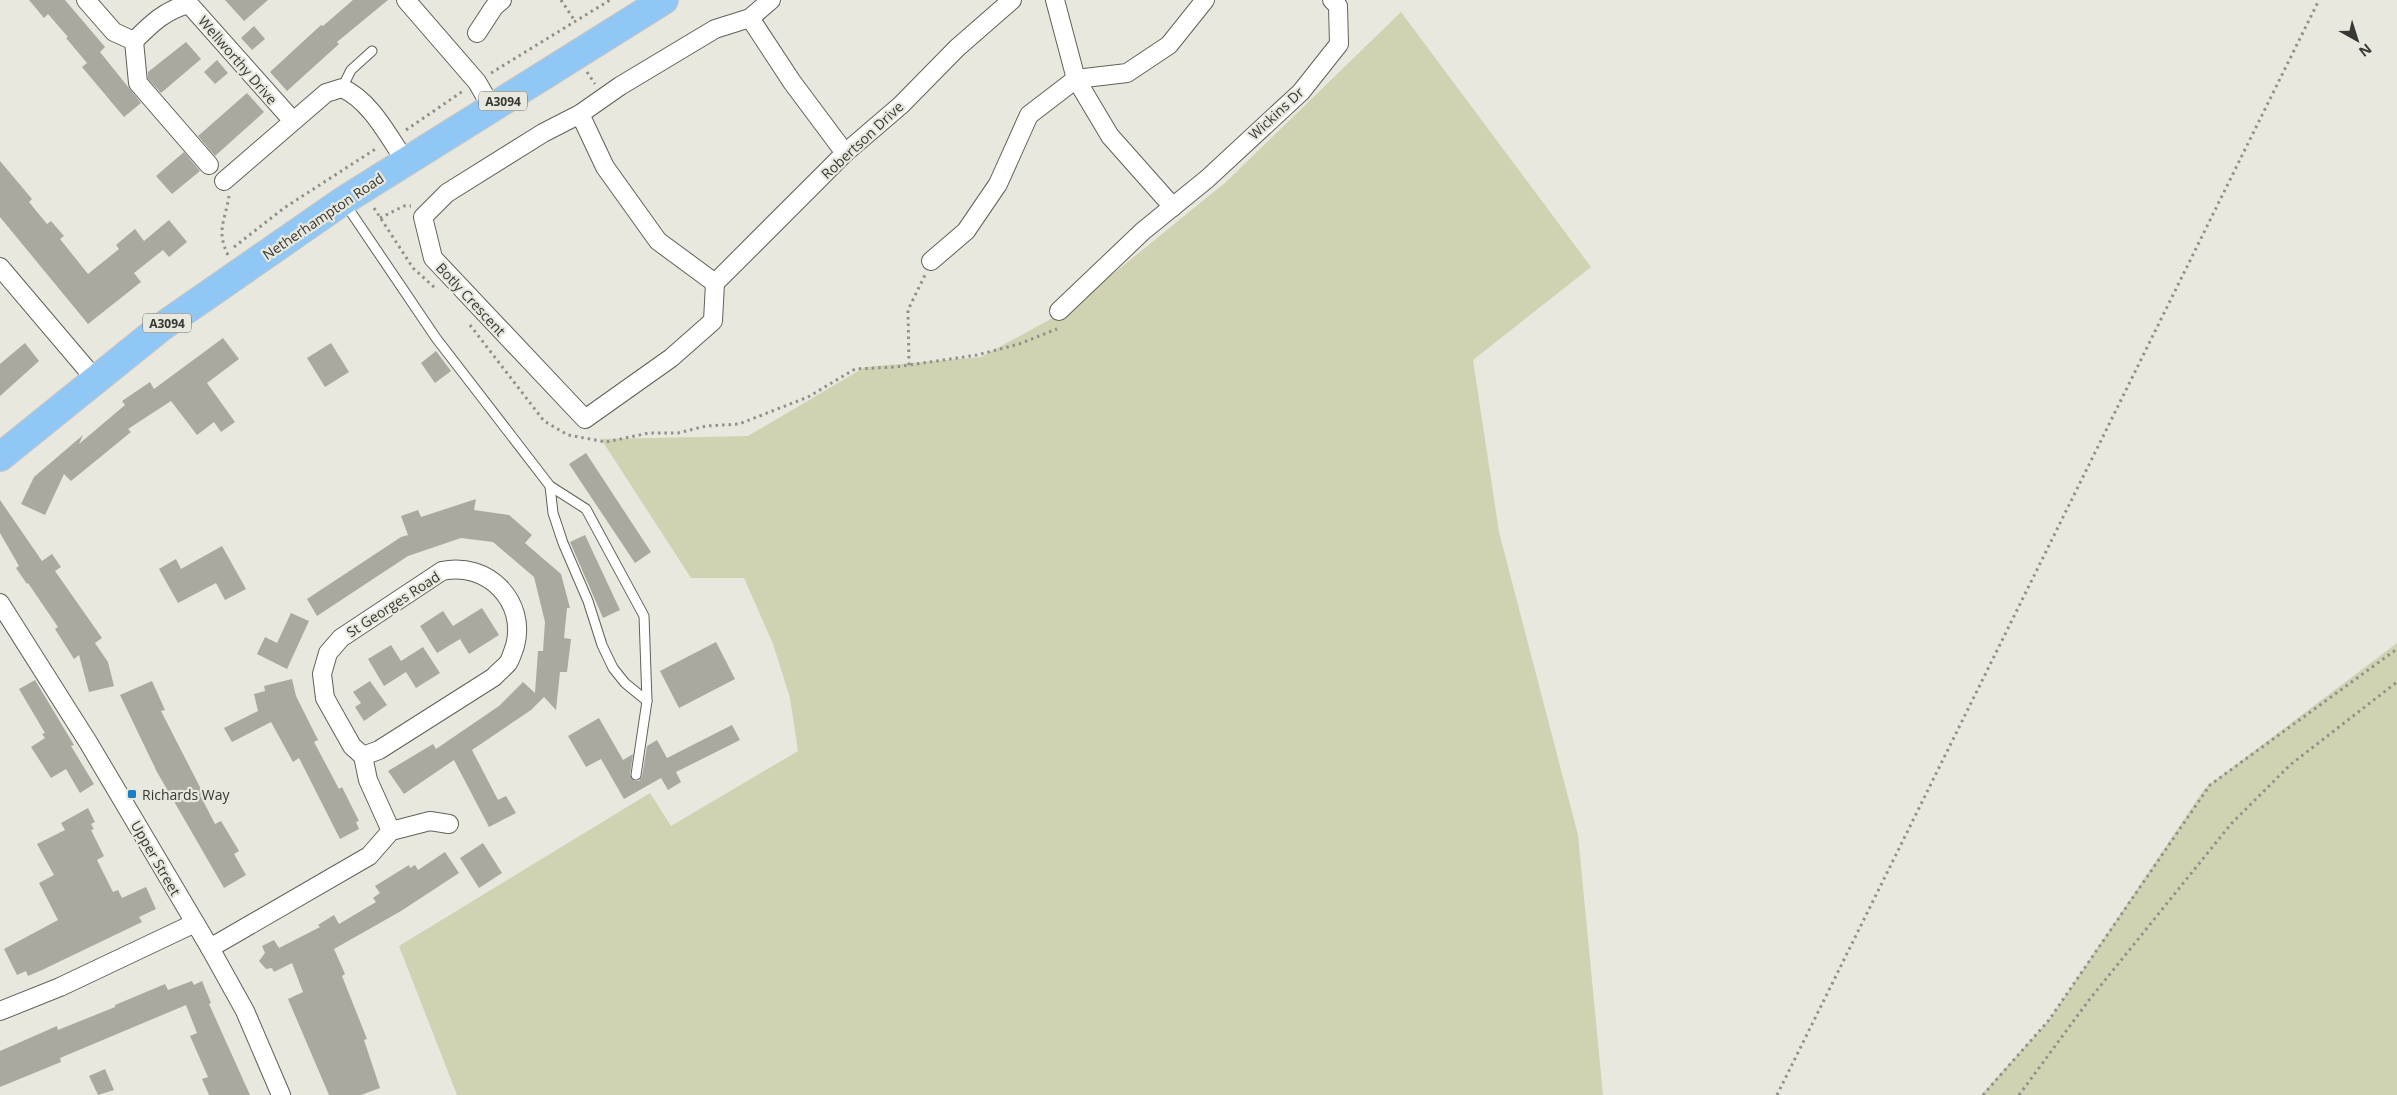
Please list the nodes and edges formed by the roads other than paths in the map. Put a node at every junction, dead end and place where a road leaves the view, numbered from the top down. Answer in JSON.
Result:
{"nodes":[{"id":1,"x":86,"y":0,"type":"edge"},
{"id":2,"x":406,"y":0,"type":"edge"},
{"id":3,"x":502,"y":0,"type":"edge"},
{"id":4,"x":664,"y":0,"type":"edge"},
{"id":5,"x":772,"y":0,"type":"edge"},
{"id":6,"x":1012,"y":0,"type":"edge"},
{"id":7,"x":1055,"y":0,"type":"edge"},
{"id":8,"x":1205,"y":0,"type":"edge"},
{"id":9,"x":1332,"y":0,"type":"edge"},
{"id":10,"x":190,"y":2,"type":"edge"},
{"id":11,"x":750,"y":18,"type":"junction"},
{"id":12,"x":477,"y":33,"type":"dead end"},
{"id":13,"x":134,"y":41,"type":"junction"},
{"id":14,"x":372,"y":51,"type":"dead end"},
{"id":15,"x":1076,"y":79,"type":"junction"},
{"id":16,"x":342,"y":88,"type":"junction"},
{"id":17,"x":492,"y":108,"type":"junction"},
{"id":18,"x":580,"y":114,"type":"junction"},
{"id":19,"x":293,"y":121,"type":"junction"},
{"id":20,"x":845,"y":153,"type":"junction"},
{"id":21,"x":406,"y":162,"type":"junction"},
{"id":22,"x":209,"y":165,"type":"dead end"},
{"id":23,"x":224,"y":181,"type":"road end"},
{"id":24,"x":342,"y":200,"type":"junction"},
{"id":25,"x":1173,"y":207,"type":"junction"},
{"id":26,"x":932,"y":261,"type":"road end"},
{"id":27,"x":0,"y":267,"type":"edge"},
{"id":28,"x":715,"y":283,"type":"junction"},
{"id":29,"x":1059,"y":311,"type":"dead end"},
{"id":30,"x":95,"y":379,"type":"junction"},
{"id":31,"x":0,"y":457,"type":"edge"},
{"id":32,"x":550,"y":486,"type":"junction"},
{"id":33,"x":0,"y":604,"type":"edge"},
{"id":34,"x":647,"y":701,"type":"junction"},
{"id":35,"x":363,"y":756,"type":"junction"},
{"id":36,"x":636,"y":774,"type":"dead end"},
{"id":37,"x":448,"y":824,"type":"dead end"},
{"id":38,"x":391,"y":831,"type":"junction"},
{"id":39,"x":194,"y":923,"type":"junction"},
{"id":40,"x":210,"y":948,"type":"junction"},
{"id":41,"x":0,"y":1011,"type":"edge"},
{"id":42,"x":281,"y":1095,"type":"edge"}],
"edges":[{"from":1,"to":13,"type":"street"},
{"from":2,"to":17,"type":"street"},
{"from":3,"to":12,"type":"street"},
{"from":4,"to":17,"type":"main road","name":"Netherhampton Road","number":"A3094"},
{"from":5,"to":11,"type":"street"},
{"from":6,"to":20,"type":"street","name":"Robertson Drive"},
{"from":7,"to":15,"type":"street"},
{"from":8,"to":15,"type":"street"},
{"from":9,"to":25,"type":"street","name":"Wickins Dr"},
{"from":10,"to":13,"type":"street","name":"Wellworthy Drive"},
{"from":10,"to":19,"type":"street","name":"Wellworthy Drive"},
{"from":11,"to":18,"type":"street","name":"Botly Crescent"},
{"from":11,"to":20,"type":"street"},
{"from":13,"to":22,"type":"street"},
{"from":14,"to":16,"type":"lane"},
{"from":15,"to":25,"type":"street"},
{"from":15,"to":26,"type":"street"},
{"from":16,"to":19,"type":"street"},
{"from":16,"to":21,"type":"street"},
{"from":17,"to":21,"type":"main road","name":"Netherhampton Road","number":"A3094"},
{"from":18,"to":28,"type":"street"},
{"from":18,"to":28,"type":"street","name":"Botly Crescent"},
{"from":19,"to":23,"type":"street"},
{"from":20,"to":28,"type":"street","name":"Robertson Drive"},
{"from":21,"to":24,"type":"main road","name":"Netherhampton Road","number":"A3094"},
{"from":24,"to":30,"type":"main road","name":"Netherhampton Road","number":"A3094"},
{"from":24,"to":32,"type":"lane"},
{"from":25,"to":29,"type":"street","name":"Wickins Dr"},
{"from":27,"to":30,"type":"street"},
{"from":30,"to":31,"type":"main road","name":"Netherhampton Road","number":"A3094"},
{"from":32,"to":34,"type":"lane"},
{"from":32,"to":34,"type":"lane"},
{"from":33,"to":39,"type":"street","name":"Upper Street"},
{"from":34,"to":36,"type":"lane"},
{"from":35,"to":35,"type":"street","name":"St Georges Road"},
{"from":35,"to":38,"type":"street","name":"St Georges Road"},
{"from":37,"to":38,"type":"street"},
{"from":38,"to":40,"type":"street"},
{"from":39,"to":40,"type":"street","name":"Upper Street"},
{"from":39,"to":41,"type":"street"},
{"from":40,"to":42,"type":"street","name":"Upper Street"}]}
